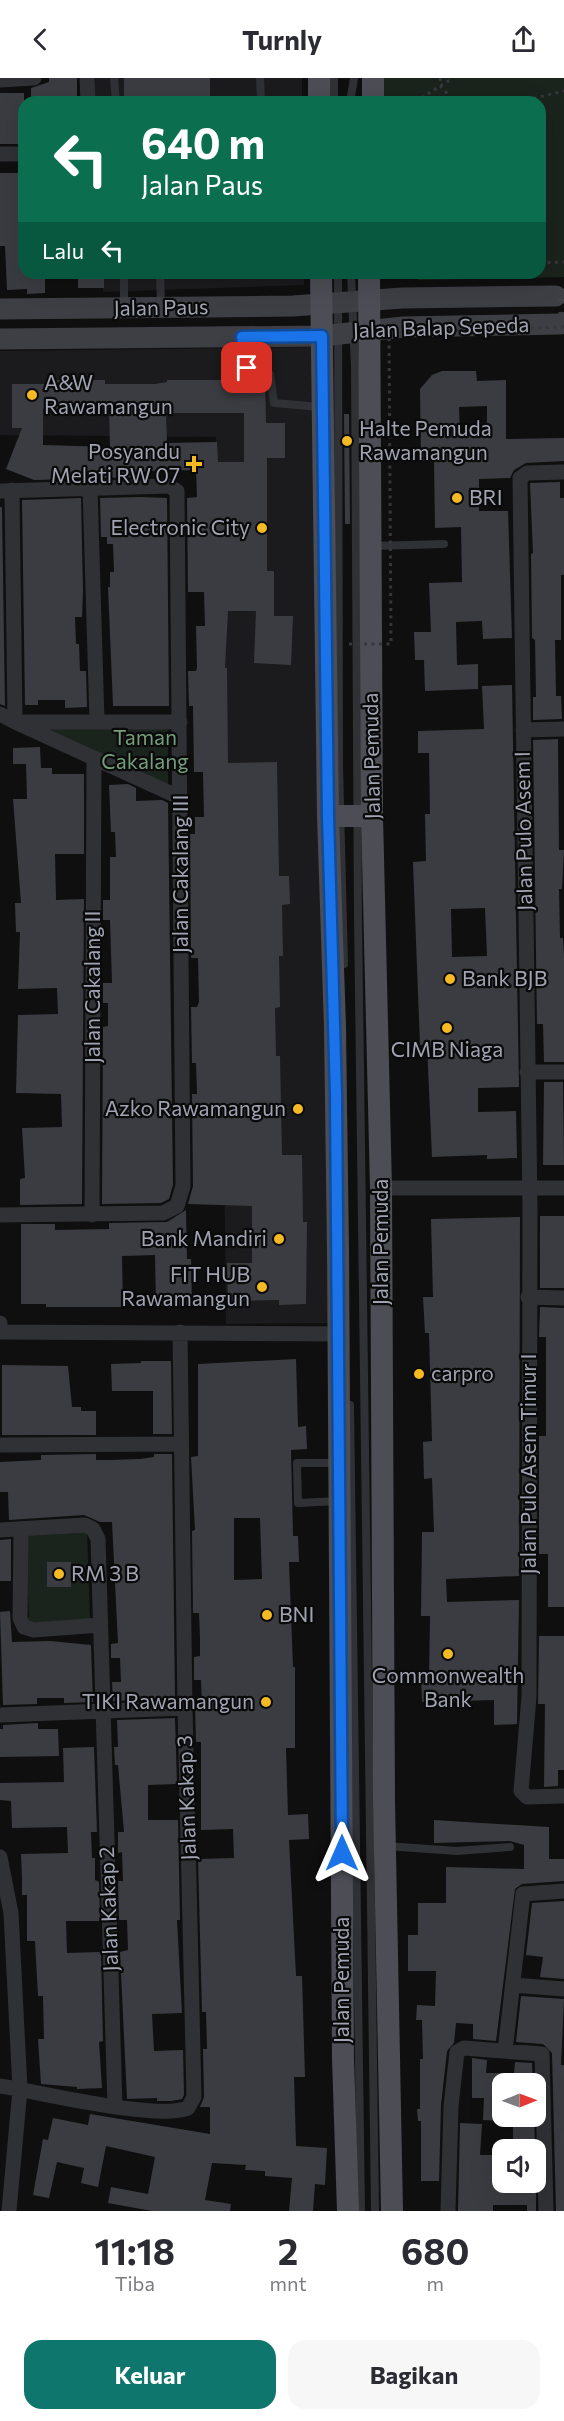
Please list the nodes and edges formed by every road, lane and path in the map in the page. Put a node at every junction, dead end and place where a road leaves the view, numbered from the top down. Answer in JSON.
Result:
{"nodes":[{"id":1,"x":34,"y":78,"type":"edge"},
{"id":2,"x":87,"y":78,"type":"edge"},
{"id":3,"x":114,"y":78,"type":"edge"},
{"id":4,"x":260,"y":78,"type":"edge"},
{"id":5,"x":319,"y":78,"type":"edge"},
{"id":6,"x":334,"y":78,"type":"edge"},
{"id":7,"x":354,"y":78,"type":"edge"},
{"id":8,"x":373,"y":78,"type":"edge"},
{"id":9,"x":441,"y":78,"type":"edge"},
{"id":10,"x":453,"y":78,"type":"edge"},
{"id":11,"x":4,"y":79,"type":"edge"},
{"id":12,"x":441,"y":87,"type":"junction"},
{"id":13,"x":564,"y":91,"type":"edge"},
{"id":14,"x":88,"y":96,"type":"edge"},
{"id":15,"x":116,"y":96,"type":"edge"},
{"id":16,"x":261,"y":96,"type":"edge"},
{"id":17,"x":319,"y":96,"type":"edge"},
{"id":18,"x":334,"y":96,"type":"edge"},
{"id":19,"x":351,"y":96,"type":"edge"},
{"id":20,"x":373,"y":96,"type":"edge"},
{"id":21,"x":425,"y":96,"type":"edge"},
{"id":22,"x":449,"y":96,"type":"edge"},
{"id":23,"x":544,"y":96,"type":"edge"},
{"id":24,"x":0,"y":154,"type":"edge"},
{"id":25,"x":18,"y":154,"type":"edge"},
{"id":26,"x":546,"y":262,"type":"edge"},
{"id":27,"x":564,"y":262,"type":"edge"},
{"id":28,"x":124,"y":279,"type":"edge"},
{"id":29,"x":160,"y":279,"type":"edge"},
{"id":30,"x":326,"y":279,"type":"edge"},
{"id":31,"x":339,"y":279,"type":"edge"},
{"id":32,"x":350,"y":279,"type":"edge"},
{"id":33,"x":364,"y":279,"type":"edge"},
{"id":34,"x":556,"y":296,"type":"dead end"},
{"id":35,"x":345,"y":302,"type":"junction"},
{"id":36,"x":161,"y":308,"type":"junction"},
{"id":37,"x":0,"y":309,"type":"edge"},
{"id":38,"x":124,"y":309,"type":"junction"},
{"id":39,"x":562,"y":326,"type":"edge"},
{"id":40,"x":345,"y":333,"type":"junction"},
{"id":41,"x":242,"y":337,"type":"junction"},
{"id":42,"x":0,"y":339,"type":"edge"},
{"id":43,"x":323,"y":407,"type":"junction"},
{"id":44,"x":564,"y":472,"type":"edge"},
{"id":45,"x":90,"y":488,"type":"junction"},
{"id":46,"x":6,"y":490,"type":"edge"},
{"id":47,"x":444,"y":544,"type":"dead end"},
{"id":48,"x":370,"y":546,"type":"junction"},
{"id":49,"x":6,"y":574,"type":"edge"},
{"id":50,"x":349,"y":644,"type":"dead end"},
{"id":51,"x":0,"y":714,"type":"edge"},
{"id":52,"x":97,"y":721,"type":"junction"},
{"id":53,"x":15,"y":722,"type":"junction"},
{"id":54,"x":180,"y":722,"type":"junction"},
{"id":55,"x":564,"y":729,"type":"edge"},
{"id":56,"x":523,"y":730,"type":"junction"},
{"id":57,"x":94,"y":759,"type":"junction"},
{"id":58,"x":181,"y":798,"type":"junction"},
{"id":59,"x":349,"y":816,"type":"junction"},
{"id":60,"x":344,"y":973,"type":"dead end"},
{"id":61,"x":527,"y":1072,"type":"junction"},
{"id":62,"x":564,"y":1072,"type":"edge"},
{"id":63,"x":381,"y":1188,"type":"junction"},
{"id":64,"x":564,"y":1188,"type":"edge"},
{"id":65,"x":530,"y":1189,"type":"junction"},
{"id":66,"x":0,"y":1215,"type":"edge"},
{"id":67,"x":92,"y":1215,"type":"junction"},
{"id":68,"x":528,"y":1297,"type":"junction"},
{"id":69,"x":564,"y":1298,"type":"edge"},
{"id":70,"x":0,"y":1323,"type":"edge"},
{"id":71,"x":0,"y":1332,"type":"edge"},
{"id":72,"x":180,"y":1332,"type":"junction"},
{"id":73,"x":339,"y":1334,"type":"junction"},
{"id":74,"x":350,"y":1392,"type":"dead end"},
{"id":75,"x":182,"y":1444,"type":"junction"},
{"id":76,"x":0,"y":1445,"type":"edge"},
{"id":77,"x":339,"y":1463,"type":"junction"},
{"id":78,"x":339,"y":1501,"type":"junction"},
{"id":79,"x":21,"y":1529,"type":"junction"},
{"id":80,"x":0,"y":1530,"type":"edge"},
{"id":81,"x":100,"y":1625,"type":"junction"},
{"id":82,"x":184,"y":1708,"type":"junction"},
{"id":83,"x":103,"y":1712,"type":"junction"},
{"id":84,"x":0,"y":1716,"type":"edge"},
{"id":85,"x":564,"y":1796,"type":"edge"},
{"id":86,"x":385,"y":1846,"type":"junction"},
{"id":87,"x":510,"y":1847,"type":"dead end"},
{"id":88,"x":0,"y":1857,"type":"edge"},
{"id":89,"x":564,"y":1891,"type":"edge"},
{"id":90,"x":513,"y":1985,"type":"junction"},
{"id":91,"x":564,"y":1989,"type":"edge"},
{"id":92,"x":505,"y":2050,"type":"junction"},
{"id":93,"x":0,"y":2086,"type":"edge"},
{"id":94,"x":20,"y":2089,"type":"junction"},
{"id":95,"x":115,"y":2107,"type":"junction"},
{"id":96,"x":9,"y":2211,"type":"edge"},
{"id":97,"x":348,"y":2211,"type":"edge"},
{"id":98,"x":360,"y":2211,"type":"edge"},
{"id":99,"x":375,"y":2211,"type":"edge"},
{"id":100,"x":392,"y":2211,"type":"edge"},
{"id":101,"x":448,"y":2211,"type":"edge"},
{"id":102,"x":546,"y":2211,"type":"edge"}],
"edges":[{"from":1,"to":11,"type":"street"},
{"from":2,"to":14,"type":"street"},
{"from":3,"to":15,"type":"lane"},
{"from":4,"to":16,"type":"lane"},
{"from":5,"to":17,"type":"main road"},
{"from":6,"to":18,"type":"lane"},
{"from":7,"to":19,"type":"lane"},
{"from":8,"to":20,"type":"main road"},
{"from":9,"to":12,"type":"path"},
{"from":10,"to":12,"type":"path"},
{"from":12,"to":21,"type":"path"},
{"from":12,"to":22,"type":"path"},
{"from":13,"to":23,"type":"path"},
{"from":24,"to":25,"type":"street"},
{"from":26,"to":27,"type":"path"},
{"from":28,"to":38,"type":"lane"},
{"from":29,"to":36,"type":"lane"},
{"from":30,"to":35,"type":"main road","name":"Jalan Pemuda"},
{"from":31,"to":35,"type":"lane"},
{"from":32,"to":35,"type":"lane"},
{"from":33,"to":35,"type":"main road","name":"Jalan Pemuda"},
{"from":34,"to":35,"type":"main road","name":"Jalan Balap Sepeda"},
{"from":35,"to":36,"type":"main road","name":"Jalan Paus"},
{"from":35,"to":40,"type":"main road","name":"Jalan Pemuda"},
{"from":35,"to":40,"type":"main road","name":"Jalan Pemuda"},
{"from":36,"to":38,"type":"main road","name":"Jalan Paus"},
{"from":37,"to":38,"type":"main road","name":"Jalan Paus"},
{"from":39,"to":40,"type":"main road","name":"Jalan Balap Sepeda"},
{"from":39,"to":50,"type":"path","bridge":true},
{"from":40,"to":41,"type":"main road","name":"Jalan Paus"},
{"from":40,"to":43,"type":"main road","name":"Jalan Pemuda"},
{"from":40,"to":48,"type":"main road","name":"Jalan Pemuda"},
{"from":40,"to":59,"type":"lane"},
{"from":40,"to":59,"type":"lane"},
{"from":41,"to":42,"type":"main road","name":"Jalan Paus"},
{"from":41,"to":43,"type":"lane"},
{"from":43,"to":59,"type":"main road","name":"Jalan Pemuda"},
{"from":44,"to":56,"type":"street","name":"Jalan Pulo Asem I"},
{"from":45,"to":46,"type":"street"},
{"from":45,"to":52,"type":"street"},
{"from":45,"to":54,"type":"street","name":"Jalan Cakalang III"},
{"from":46,"to":49,"type":"street"},
{"from":47,"to":48,"type":"lane"},
{"from":48,"to":59,"type":"main road","name":"Jalan Pemuda"},
{"from":49,"to":53,"type":"street"},
{"from":51,"to":53,"type":"street"},
{"from":52,"to":53,"type":"street"},
{"from":52,"to":54,"type":"street"},
{"from":53,"to":57,"type":"street"},
{"from":54,"to":58,"type":"street","name":"Jalan Cakalang III"},
{"from":55,"to":56,"type":"street"},
{"from":56,"to":61,"type":"street","name":"Jalan Pulo Asem I"},
{"from":57,"to":58,"type":"street"},
{"from":57,"to":67,"type":"street","name":"Jalan Cakalang II"},
{"from":58,"to":67,"type":"street","name":"Jalan Cakalang III"},
{"from":59,"to":60,"type":"lane"},
{"from":59,"to":63,"type":"main road","name":"Jalan Pemuda"},
{"from":59,"to":73,"type":"main road","name":"Jalan Pemuda"},
{"from":59,"to":99,"type":"lane"},
{"from":61,"to":62,"type":"street"},
{"from":61,"to":65,"type":"street","name":"Jalan Pulo Asem I"},
{"from":63,"to":65,"type":"street"},
{"from":63,"to":86,"type":"main road","name":"Jalan Pemuda"},
{"from":64,"to":65,"type":"street"},
{"from":65,"to":68,"type":"street","name":"Jalan Pulo Asem Timur I"},
{"from":66,"to":67,"type":"street"},
{"from":68,"to":69,"type":"street"},
{"from":68,"to":85,"type":"street","name":"Jalan Pulo Asem Timur I"},
{"from":70,"to":71,"type":"street"},
{"from":71,"to":72,"type":"street"},
{"from":72,"to":73,"type":"street"},
{"from":72,"to":75,"type":"street","name":"Jalan Kakap 3"},
{"from":73,"to":77,"type":"main road","name":"Jalan Pemuda"},
{"from":74,"to":98,"type":"lane"},
{"from":75,"to":76,"type":"street"},
{"from":75,"to":82,"type":"street","name":"Jalan Kakap 3"},
{"from":77,"to":78,"type":"main road","name":"Jalan Pemuda"},
{"from":77,"to":78,"type":"lane"},
{"from":78,"to":97,"type":"main road","name":"Jalan Pemuda"},
{"from":79,"to":80,"type":"street"},
{"from":79,"to":81,"type":"street","name":"Jalan Kakap 2"},
{"from":79,"to":81,"type":"street"},
{"from":81,"to":83,"type":"street","name":"Jalan Kakap 2"},
{"from":82,"to":83,"type":"street"},
{"from":82,"to":95,"type":"street","name":"Jalan Kakap 3"},
{"from":83,"to":84,"type":"street"},
{"from":83,"to":95,"type":"street","name":"Jalan Kakap 2"},
{"from":86,"to":87,"type":"lane"},
{"from":86,"to":100,"type":"main road","name":"Jalan Pemuda"},
{"from":88,"to":94,"type":"street"},
{"from":89,"to":90,"type":"street"},
{"from":90,"to":91,"type":"street"},
{"from":90,"to":92,"type":"street"},
{"from":92,"to":101,"type":"street"},
{"from":92,"to":102,"type":"street"},
{"from":93,"to":94,"type":"street"},
{"from":94,"to":95,"type":"street"},
{"from":94,"to":96,"type":"street"}]}
